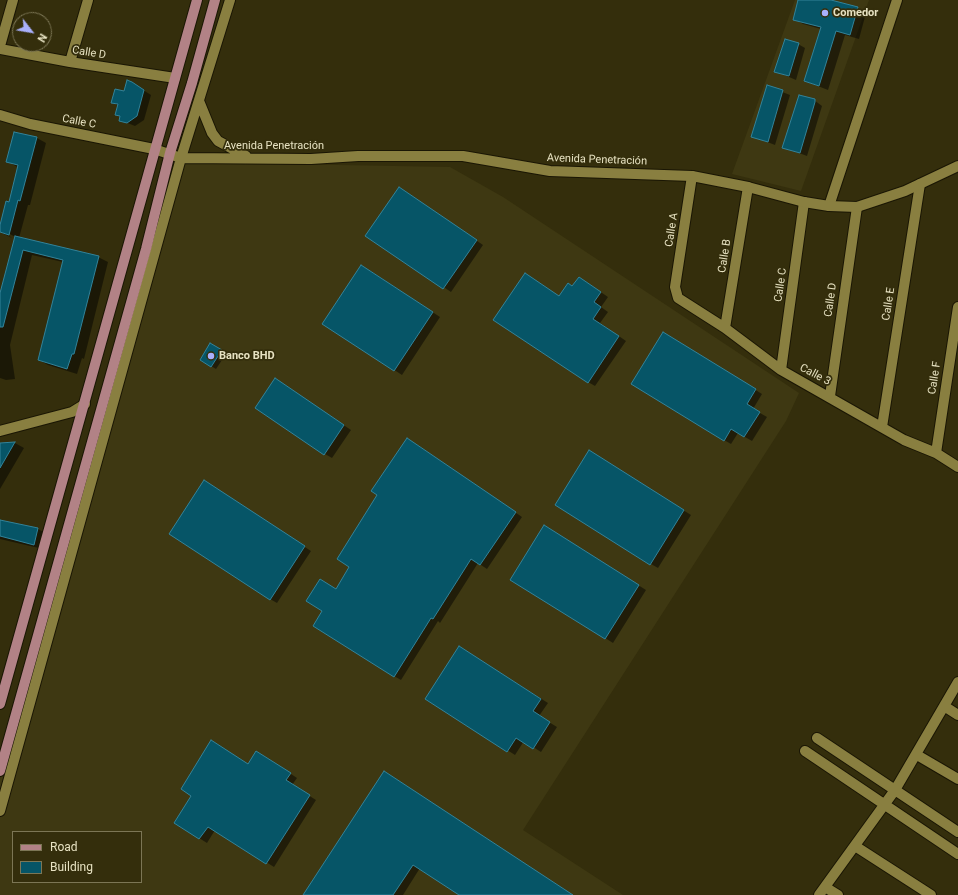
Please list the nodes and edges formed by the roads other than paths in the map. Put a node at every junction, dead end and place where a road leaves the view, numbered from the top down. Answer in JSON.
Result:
{"nodes":[{"id":1,"x":13,"y":0,"type":"edge"},
{"id":2,"x":88,"y":0,"type":"edge"},
{"id":3,"x":197,"y":0,"type":"edge"},
{"id":4,"x":216,"y":0,"type":"edge"},
{"id":5,"x":230,"y":0,"type":"edge"},
{"id":6,"x":897,"y":0,"type":"edge"},
{"id":7,"x":0,"y":47,"type":"edge"},
{"id":8,"x":70,"y":62,"type":"junction"},
{"id":9,"x":175,"y":78,"type":"junction"},
{"id":10,"x":199,"y":100,"type":"junction"},
{"id":11,"x":0,"y":115,"type":"edge"},
{"id":12,"x":154,"y":149,"type":"junction"},
{"id":13,"x":170,"y":153,"type":"junction"},
{"id":14,"x":181,"y":158,"type":"junction"},
{"id":15,"x":250,"y":158,"type":"junction"},
{"id":16,"x":958,"y":166,"type":"edge"},
{"id":17,"x":692,"y":176,"type":"junction"},
{"id":18,"x":920,"y":184,"type":"junction"},
{"id":19,"x":748,"y":187,"type":"junction"},
{"id":20,"x":804,"y":202,"type":"junction"},
{"id":21,"x":828,"y":206,"type":"junction"},
{"id":22,"x":857,"y":207,"type":"junction"},
{"id":23,"x":675,"y":287,"type":"joint"},
{"id":24,"x":958,"y":310,"type":"edge"},
{"id":25,"x":725,"y":328,"type":"junction"},
{"id":26,"x":782,"y":370,"type":"junction"},
{"id":27,"x":830,"y":396,"type":"junction"},
{"id":28,"x":85,"y":404,"type":"junction"},
{"id":29,"x":882,"y":427,"type":"junction"},
{"id":30,"x":0,"y":431,"type":"edge"},
{"id":31,"x":936,"y":453,"type":"junction"},
{"id":32,"x":958,"y":467,"type":"edge"},
{"id":33,"x":958,"y":682,"type":"edge"},
{"id":34,"x":0,"y":704,"type":"edge"},
{"id":35,"x":944,"y":706,"type":"junction"},
{"id":36,"x":958,"y":715,"type":"edge"},
{"id":37,"x":817,"y":738,"type":"dead end"},
{"id":38,"x":805,"y":751,"type":"dead end"},
{"id":39,"x":917,"y":755,"type":"junction"},
{"id":40,"x":0,"y":771,"type":"edge"},
{"id":41,"x":958,"y":779,"type":"edge"},
{"id":42,"x":895,"y":790,"type":"junction"},
{"id":43,"x":885,"y":805,"type":"junction"},
{"id":44,"x":0,"y":810,"type":"edge"},
{"id":45,"x":958,"y":832,"type":"edge"},
{"id":46,"x":855,"y":846,"type":"junction"},
{"id":47,"x":958,"y":854,"type":"edge"},
{"id":48,"x":822,"y":891,"type":"edge"},
{"id":49,"x":838,"y":895,"type":"edge"},
{"id":50,"x":931,"y":895,"type":"edge"}],
"edges":[{"from":1,"to":7,"type":"street"},
{"from":2,"to":8,"type":"street"},
{"from":3,"to":9,"type":"main road"},
{"from":4,"to":13,"type":"main road"},
{"from":5,"to":10,"type":"street"},
{"from":6,"to":21,"type":"street"},
{"from":7,"to":8,"type":"street","name":"Calle D"},
{"from":8,"to":9,"type":"street","name":"Calle D"},
{"from":9,"to":12,"type":"main road"},
{"from":10,"to":14,"type":"street"},
{"from":10,"to":15,"type":"street"},
{"from":11,"to":12,"type":"street","name":"Calle C"},
{"from":12,"to":13,"type":"street","name":"Avenida Penetración"},
{"from":12,"to":28,"type":"main road"},
{"from":13,"to":14,"type":"street","name":"Avenida Penetración"},
{"from":13,"to":40,"type":"main road"},
{"from":14,"to":15,"type":"street","name":"Avenida Penetración"},
{"from":14,"to":44,"type":"street"},
{"from":15,"to":17,"type":"street","name":"Avenida Penetración"},
{"from":16,"to":18,"type":"street","name":"Avenida Penetración"},
{"from":17,"to":19,"type":"street","name":"Avenida Penetración"},
{"from":17,"to":23,"type":"street","name":"Calle A"},
{"from":18,"to":22,"type":"street","name":"Avenida Penetración"},
{"from":18,"to":29,"type":"street","name":"Calle E"},
{"from":19,"to":20,"type":"street","name":"Avenida Penetración"},
{"from":19,"to":25,"type":"street","name":"Calle B"},
{"from":20,"to":21,"type":"street","name":"Avenida Penetración"},
{"from":20,"to":26,"type":"street","name":"Calle C"},
{"from":21,"to":22,"type":"street","name":"Avenida Penetración"},
{"from":22,"to":27,"type":"street","name":"Calle D"},
{"from":23,"to":25,"type":"street","name":"Calle 3"},
{"from":24,"to":31,"type":"street","name":"Calle F"},
{"from":25,"to":26,"type":"street","name":"Calle 3"},
{"from":26,"to":27,"type":"street","name":"Calle 3"},
{"from":27,"to":29,"type":"street","name":"Calle 3"},
{"from":28,"to":30,"type":"street"},
{"from":28,"to":34,"type":"main road"},
{"from":29,"to":31,"type":"street","name":"Calle 3"},
{"from":31,"to":32,"type":"street","name":"Calle 3"},
{"from":33,"to":35,"type":"street"},
{"from":35,"to":36,"type":"street"},
{"from":35,"to":39,"type":"street"},
{"from":37,"to":42,"type":"street"},
{"from":38,"to":43,"type":"street"},
{"from":39,"to":41,"type":"street"},
{"from":39,"to":42,"type":"street"},
{"from":42,"to":43,"type":"street"},
{"from":42,"to":45,"type":"street"},
{"from":43,"to":46,"type":"street"},
{"from":43,"to":47,"type":"street"},
{"from":46,"to":48,"type":"street"},
{"from":46,"to":50,"type":"street"},
{"from":48,"to":49,"type":"street"}]}
